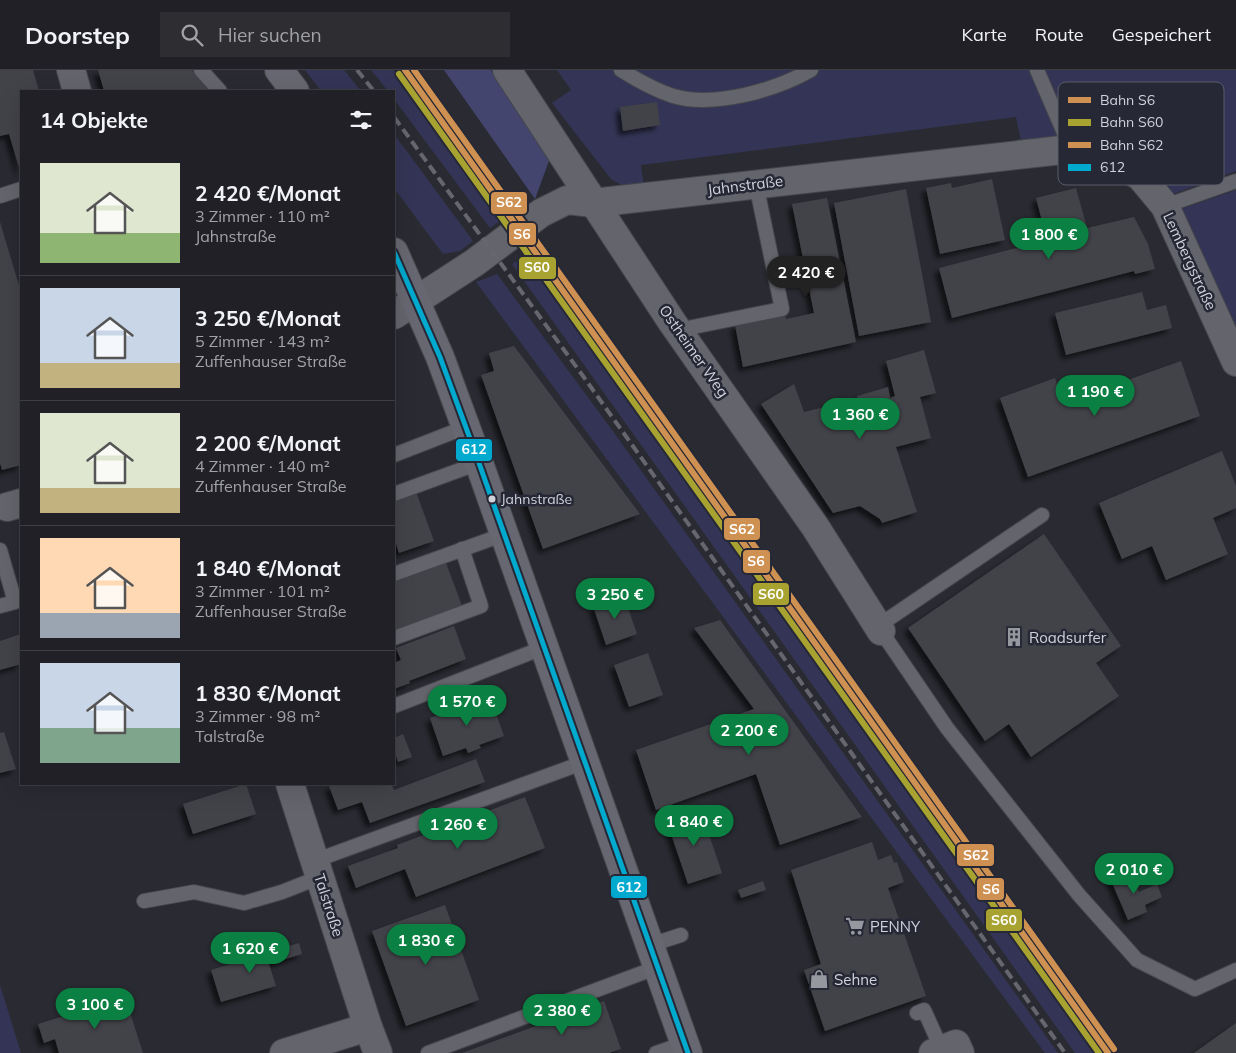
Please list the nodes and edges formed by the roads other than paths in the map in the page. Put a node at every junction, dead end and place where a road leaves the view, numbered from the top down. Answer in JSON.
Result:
{"nodes":[{"id":1,"x":71,"y":70,"type":"edge"},
{"id":2,"x":202,"y":70,"type":"edge"},
{"id":3,"x":279,"y":70,"type":"edge"},
{"id":4,"x":507,"y":70,"type":"edge"},
{"id":5,"x":621,"y":70,"type":"edge"},
{"id":6,"x":811,"y":70,"type":"edge"},
{"id":7,"x":1037,"y":70,"type":"edge"},
{"id":8,"x":77,"y":90,"type":"edge"},
{"id":9,"x":219,"y":90,"type":"edge"},
{"id":10,"x":294,"y":90,"type":"edge"},
{"id":11,"x":1058,"y":119,"type":"edge"},
{"id":12,"x":1058,"y":150,"type":"edge"},
{"id":13,"x":1236,"y":181,"type":"edge"},
{"id":14,"x":756,"y":184,"type":"junction"},
{"id":15,"x":1148,"y":185,"type":"edge"},
{"id":16,"x":20,"y":189,"type":"edge"},
{"id":17,"x":0,"y":196,"type":"edge"},
{"id":18,"x":593,"y":203,"type":"junction"},
{"id":19,"x":1165,"y":206,"type":"junction"},
{"id":20,"x":395,"y":254,"type":"edge"},
{"id":21,"x":417,"y":302,"type":"junction"},
{"id":22,"x":395,"y":314,"type":"edge"},
{"id":23,"x":678,"y":330,"type":"junction"},
{"id":24,"x":1236,"y":362,"type":"edge"},
{"id":25,"x":466,"y":427,"type":"junction"},
{"id":26,"x":395,"y":455,"type":"edge"},
{"id":27,"x":479,"y":463,"type":"junction"},
{"id":28,"x":395,"y":494,"type":"edge"},
{"id":29,"x":1042,"y":515,"type":"dead end"},
{"id":30,"x":504,"y":534,"type":"junction"},
{"id":31,"x":462,"y":549,"type":"junction"},
{"id":32,"x":0,"y":550,"type":"edge"},
{"id":33,"x":395,"y":574,"type":"edge"},
{"id":34,"x":0,"y":606,"type":"edge"},
{"id":35,"x":879,"y":629,"type":"junction"},
{"id":36,"x":395,"y":638,"type":"edge"},
{"id":37,"x":545,"y":647,"type":"junction"},
{"id":38,"x":395,"y":706,"type":"edge"},
{"id":39,"x":585,"y":762,"type":"junction"},
{"id":40,"x":290,"y":785,"type":"edge"},
{"id":41,"x":317,"y":869,"type":"junction"},
{"id":42,"x":144,"y":900,"type":"dead end"},
{"id":43,"x":681,"y":935,"type":"dead end"},
{"id":44,"x":654,"y":956,"type":"junction"},
{"id":45,"x":1236,"y":970,"type":"edge"},
{"id":46,"x":917,"y":1013,"type":"dead end"},
{"id":47,"x":368,"y":1027,"type":"junction"},
{"id":48,"x":686,"y":1048,"type":"edge"},
{"id":49,"x":945,"y":1052,"type":"edge"},
{"id":50,"x":284,"y":1053,"type":"edge"},
{"id":51,"x":378,"y":1053,"type":"edge"},
{"id":52,"x":428,"y":1053,"type":"edge"},
{"id":53,"x":656,"y":1053,"type":"edge"}],
"edges":[{"from":1,"to":8,"type":"street"},
{"from":2,"to":9,"type":"lane"},
{"from":3,"to":10,"type":"main road"},
{"from":4,"to":18,"type":"street","name":"Ostheimer Weg"},
{"from":5,"to":6,"type":"lane"},
{"from":7,"to":11,"type":"lane"},
{"from":12,"to":14,"type":"street","name":"Jahnstraße"},
{"from":13,"to":19,"type":"lane"},
{"from":14,"to":18,"type":"street","name":"Jahnstraße"},
{"from":14,"to":23,"type":"lane"},
{"from":15,"to":19,"type":"street","name":"Lembergstraße"},
{"from":16,"to":17,"type":"lane"},
{"from":18,"to":21,"type":"street","name":"Jahnstraße"},
{"from":18,"to":23,"type":"street","name":"Ostheimer Weg"},
{"from":19,"to":24,"type":"street","name":"Lembergstraße"},
{"from":20,"to":21,"type":"main road"},
{"from":21,"to":22,"type":"street","name":"Jahnstraße"},
{"from":21,"to":25,"type":"main road"},
{"from":23,"to":35,"type":"street","name":"Ostheimer Weg"},
{"from":25,"to":26,"type":"lane"},
{"from":25,"to":27,"type":"main road"},
{"from":27,"to":28,"type":"lane"},
{"from":27,"to":30,"type":"main road"},
{"from":29,"to":35,"type":"lane"},
{"from":30,"to":31,"type":"lane"},
{"from":30,"to":37,"type":"main road"},
{"from":31,"to":33,"type":"lane"},
{"from":31,"to":36,"type":"lane"},
{"from":32,"to":34,"type":"lane"},
{"from":35,"to":45,"type":"lane"},
{"from":37,"to":38,"type":"lane"},
{"from":37,"to":39,"type":"main road"},
{"from":39,"to":41,"type":"lane"},
{"from":39,"to":44,"type":"main road"},
{"from":40,"to":41,"type":"street","name":"Talstraße"},
{"from":41,"to":42,"type":"lane"},
{"from":41,"to":47,"type":"street","name":"Talstraße"},
{"from":43,"to":44,"type":"lane"},
{"from":44,"to":48,"type":"main road"},
{"from":44,"to":52,"type":"lane"},
{"from":46,"to":49,"type":"lane"},
{"from":47,"to":50,"type":"street"},
{"from":47,"to":51,"type":"street","name":"Talstraße"},
{"from":48,"to":53,"type":"lane"}]}
